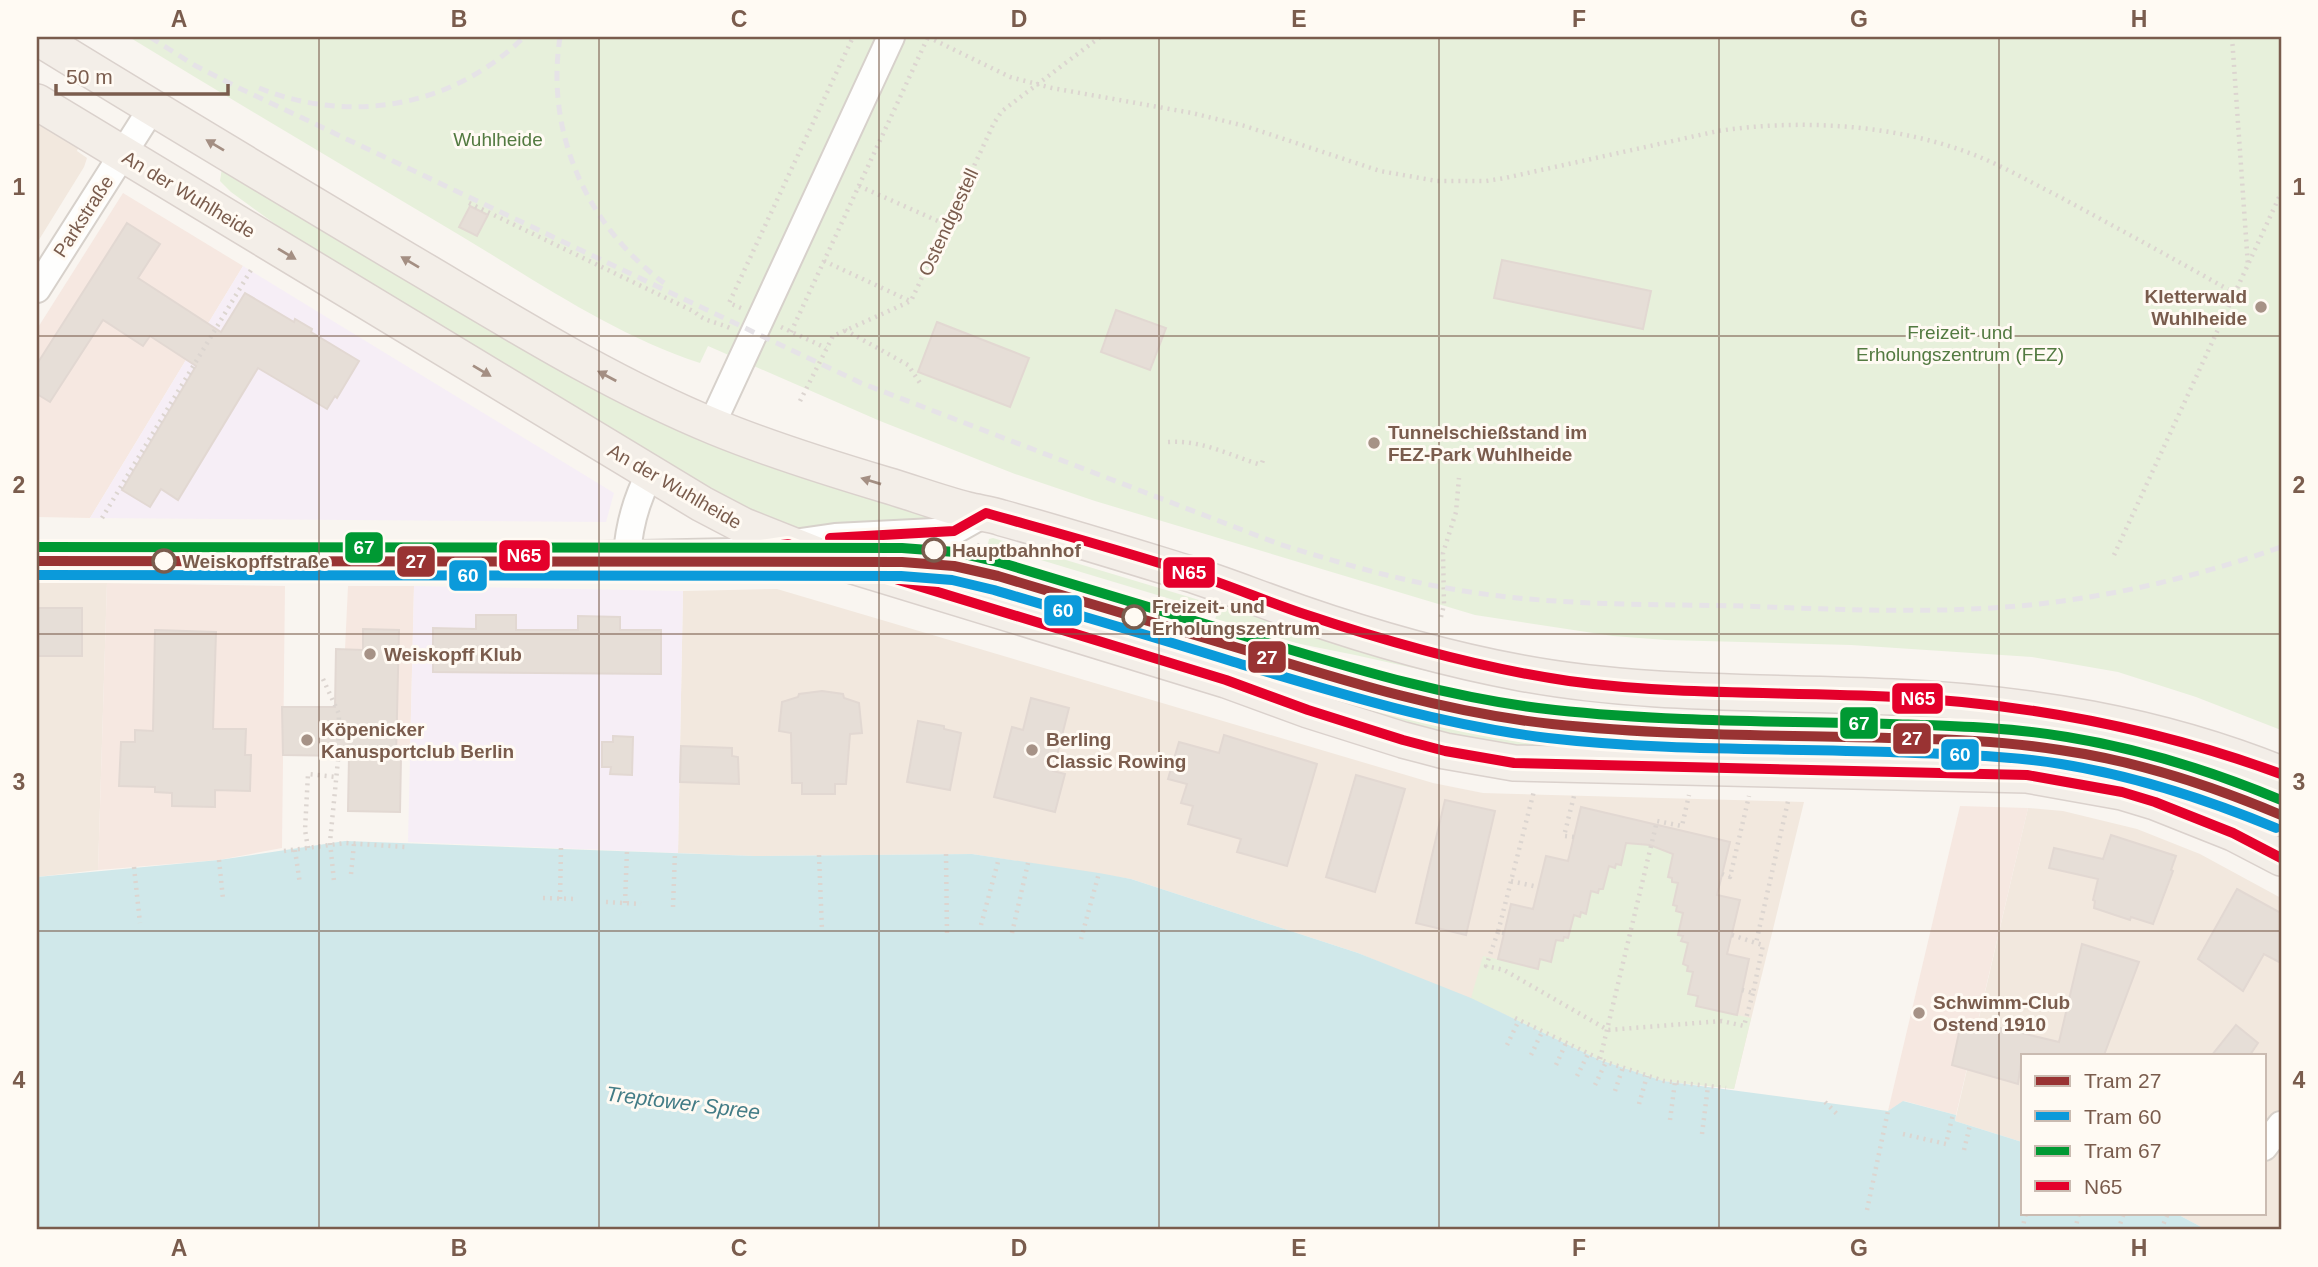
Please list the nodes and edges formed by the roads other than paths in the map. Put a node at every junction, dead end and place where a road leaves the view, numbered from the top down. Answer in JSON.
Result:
{"nodes":[{"id":1,"x":37,"y":37,"type":"edge"},
{"id":2,"x":891,"y":37,"type":"edge"},
{"id":3,"x":37,"y":102,"type":"edge"},
{"id":4,"x":152,"y":108,"type":"junction"},
{"id":5,"x":123,"y":154,"type":"junction"},
{"id":6,"x":37,"y":289,"type":"edge"},
{"id":7,"x":711,"y":426,"type":"junction"},
{"id":8,"x":650,"y":473,"type":"junction"},
{"id":9,"x":981,"y":529,"type":"junction"},
{"id":10,"x":788,"y":544,"type":"junction"},
{"id":11,"x":627,"y":555,"type":"junction"},
{"id":12,"x":37,"y":557,"type":"edge"},
{"id":13,"x":2281,"y":774,"type":"edge"},
{"id":14,"x":2281,"y":858,"type":"edge"},
{"id":15,"x":2281,"y":1125,"type":"edge"},
{"id":16,"x":2266,"y":1144,"type":"edge"}],
"edges":[{"from":1,"to":4,"type":"main road"},
{"from":2,"to":7,"type":"street"},
{"from":3,"to":5,"type":"main road","name":"An der Wuhlheide"},
{"from":4,"to":5,"type":"street","name":"Parkstraße"},
{"from":7,"to":4,"type":"main road","one_way":true},
{"from":5,"to":6,"type":"street","name":"Parkstraße"},
{"from":5,"to":8,"type":"main road","name":"An der Wuhlheide","one_way":true},
{"from":9,"to":7,"type":"main road","one_way":true},
{"from":8,"to":10,"type":"main road","name":"An der Wuhlheide"},
{"from":8,"to":11,"type":"street"},
{"from":9,"to":10,"type":"street"},
{"from":9,"to":13,"type":"main road"},
{"from":10,"to":11,"type":"street"},
{"from":10,"to":14,"type":"main road","name":"An der Wuhlheide"},
{"from":11,"to":12,"type":"street"},
{"from":15,"to":16,"type":"street"}]}
